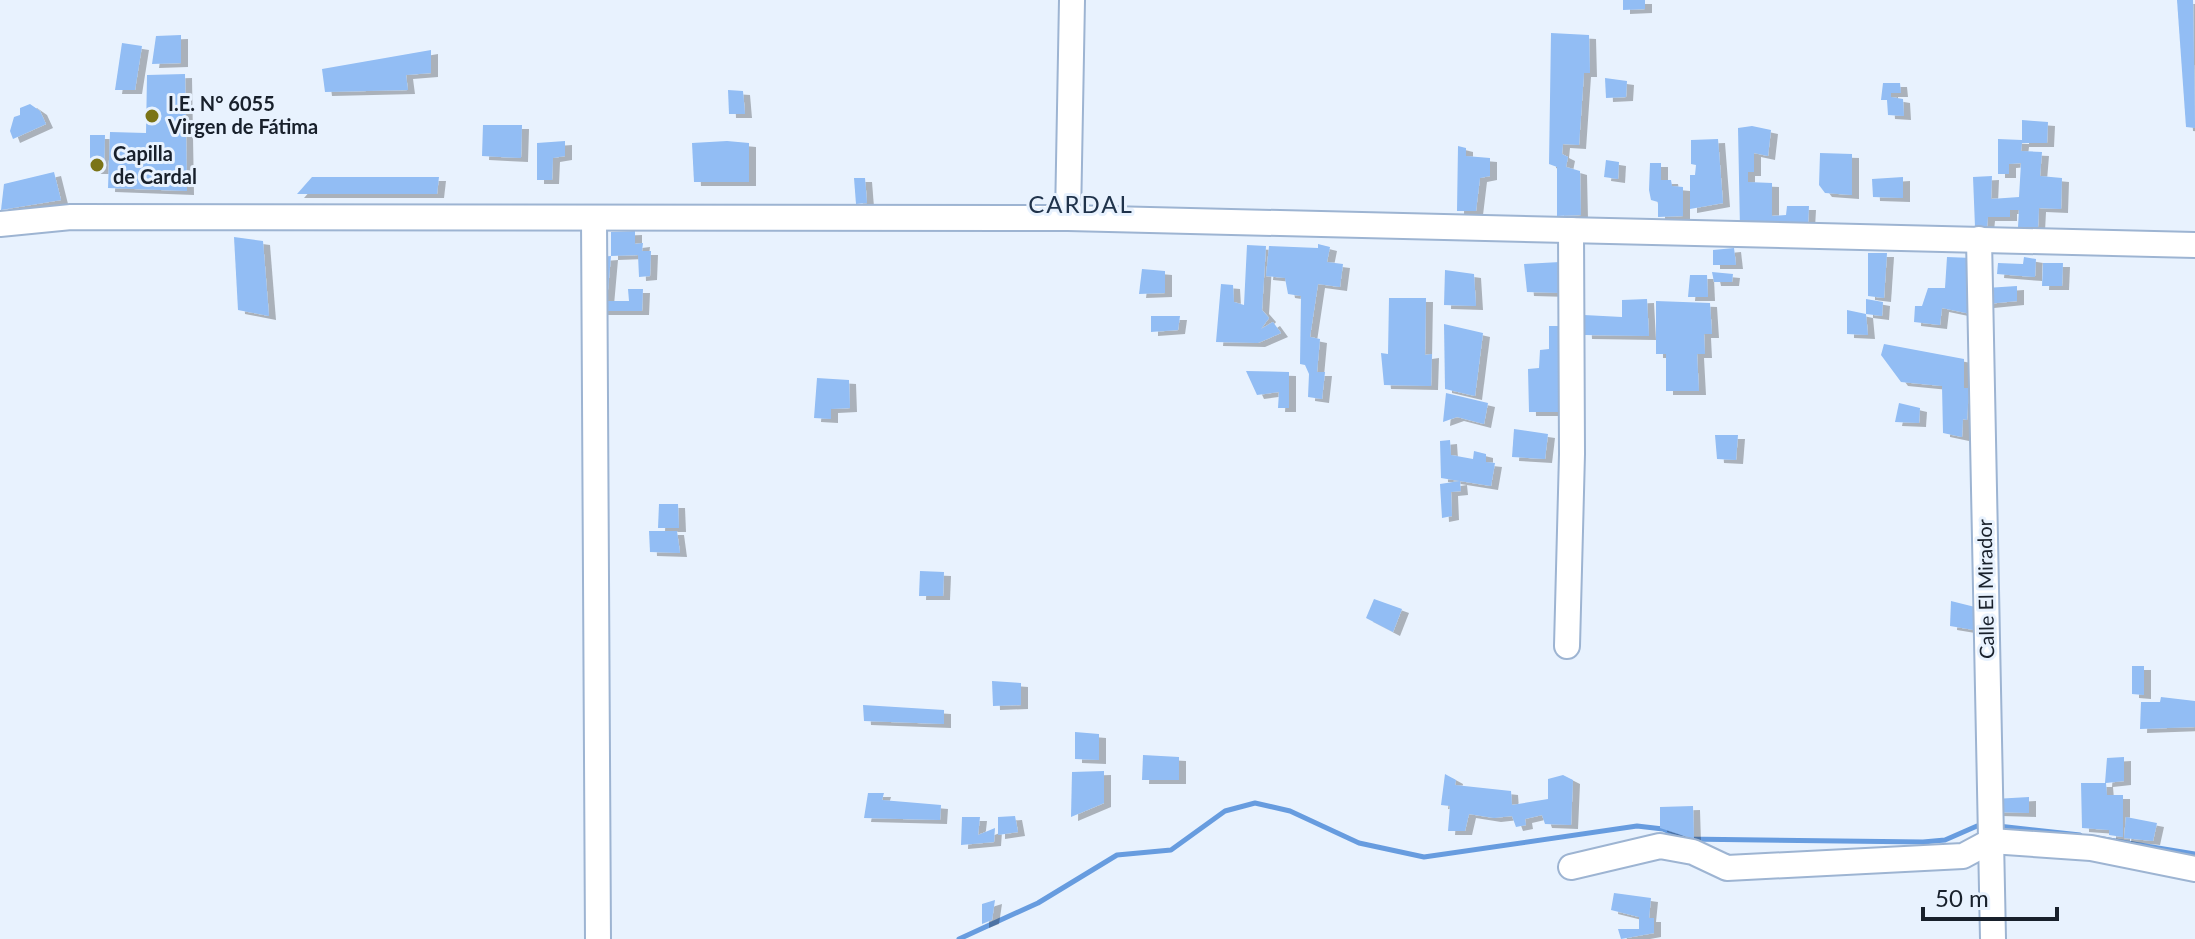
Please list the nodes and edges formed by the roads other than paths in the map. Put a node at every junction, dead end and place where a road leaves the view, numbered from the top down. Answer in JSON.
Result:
{"nodes":[{"id":1,"x":1072,"y":0,"type":"edge"},
{"id":2,"x":594,"y":218,"type":"junction"},
{"id":3,"x":1068,"y":218,"type":"junction"},
{"id":4,"x":0,"y":224,"type":"edge"},
{"id":5,"x":1571,"y":230,"type":"junction"},
{"id":6,"x":1979,"y":239,"type":"junction"},
{"id":7,"x":2195,"y":245,"type":"edge"},
{"id":8,"x":1567,"y":646,"type":"dead end"},
{"id":9,"x":1991,"y":841,"type":"junction"},
{"id":10,"x":1571,"y":867,"type":"dead end"},
{"id":11,"x":2195,"y":869,"type":"edge"},
{"id":12,"x":598,"y":939,"type":"edge"},
{"id":13,"x":1993,"y":939,"type":"edge"}],
"edges":[{"from":1,"to":3,"type":"street"},
{"from":2,"to":3,"type":"street"},
{"from":2,"to":4,"type":"street"},
{"from":2,"to":12,"type":"street"},
{"from":3,"to":5,"type":"street"},
{"from":5,"to":6,"type":"street"},
{"from":5,"to":8,"type":"street"},
{"from":6,"to":7,"type":"street"},
{"from":6,"to":9,"type":"street","name":"Calle El Mirador"},
{"from":9,"to":10,"type":"street"},
{"from":9,"to":11,"type":"street"},
{"from":9,"to":13,"type":"street","name":"Calle El Mirador"}]}
